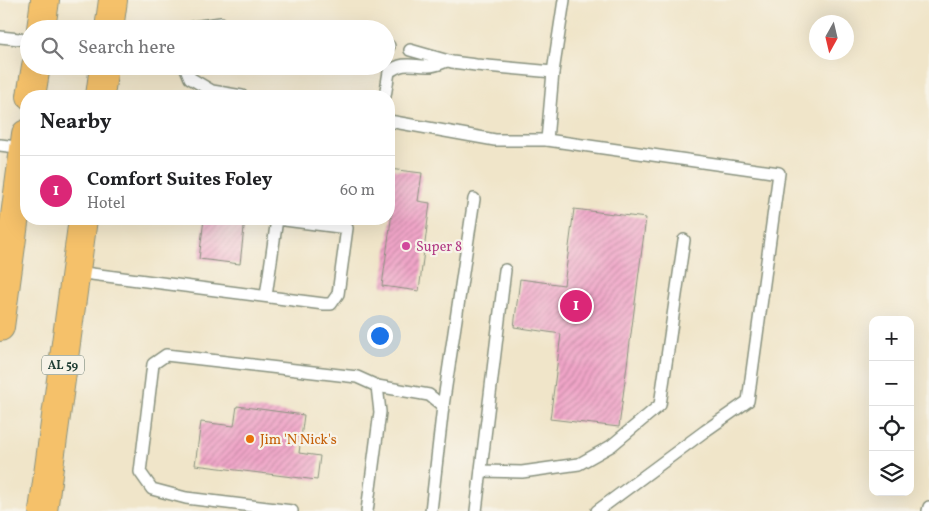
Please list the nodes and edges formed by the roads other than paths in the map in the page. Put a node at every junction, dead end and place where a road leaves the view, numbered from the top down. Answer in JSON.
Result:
{"nodes":[{"id":1,"x":45,"y":0,"type":"edge"},
{"id":2,"x":104,"y":0,"type":"edge"},
{"id":3,"x":113,"y":0,"type":"edge"},
{"id":4,"x":564,"y":0,"type":"edge"},
{"id":5,"x":42,"y":20,"type":"edge"},
{"id":6,"x":102,"y":20,"type":"edge"},
{"id":7,"x":110,"y":20,"type":"edge"},
{"id":8,"x":0,"y":37,"type":"edge"},
{"id":9,"x":20,"y":39,"type":"edge"},
{"id":10,"x":410,"y":50,"type":"dead end"},
{"id":11,"x":447,"y":61,"type":"junction"},
{"id":12,"x":395,"y":68,"type":"edge"},
{"id":13,"x":553,"y":72,"type":"junction"},
{"id":14,"x":35,"y":75,"type":"edge"},
{"id":15,"x":97,"y":75,"type":"edge"},
{"id":16,"x":103,"y":75,"type":"edge"},
{"id":17,"x":189,"y":75,"type":"edge"},
{"id":18,"x":388,"y":75,"type":"edge"},
{"id":19,"x":33,"y":90,"type":"edge"},
{"id":20,"x":96,"y":90,"type":"edge"},
{"id":21,"x":101,"y":90,"type":"edge"},
{"id":22,"x":210,"y":90,"type":"edge"},
{"id":23,"x":386,"y":90,"type":"edge"},
{"id":24,"x":395,"y":122,"type":"edge"},
{"id":25,"x":547,"y":140,"type":"junction"},
{"id":26,"x":17,"y":143,"type":"edge"},
{"id":27,"x":474,"y":199,"type":"dead end"},
{"id":28,"x":82,"y":225,"type":"edge"},
{"id":29,"x":276,"y":225,"type":"edge"},
{"id":30,"x":324,"y":225,"type":"edge"},
{"id":31,"x":684,"y":240,"type":"dead end"},
{"id":32,"x":505,"y":270,"type":"dead end"},
{"id":33,"x":76,"y":272,"type":"junction"},
{"id":34,"x":266,"y":296,"type":"junction"},
{"id":35,"x":0,"y":327,"type":"edge"},
{"id":36,"x":377,"y":386,"type":"junction"},
{"id":37,"x":444,"y":406,"type":"junction"},
{"id":38,"x":481,"y":471,"type":"junction"},
{"id":39,"x":929,"y":507,"type":"edge"},
{"id":40,"x":43,"y":511,"type":"edge"},
{"id":41,"x":292,"y":511,"type":"edge"},
{"id":42,"x":367,"y":511,"type":"edge"},
{"id":43,"x":431,"y":511,"type":"edge"},
{"id":44,"x":476,"y":511,"type":"edge"},
{"id":45,"x":598,"y":511,"type":"edge"},
{"id":46,"x":928,"y":511,"type":"edge"}],
"edges":[{"from":1,"to":5,"type":"main road"},
{"from":2,"to":6,"type":"main road"},
{"from":3,"to":7,"type":"main road"},
{"from":4,"to":13,"type":"lane"},
{"from":8,"to":9,"type":"lane"},
{"from":10,"to":11,"type":"lane"},
{"from":11,"to":12,"type":"lane"},
{"from":11,"to":13,"type":"lane"},
{"from":13,"to":25,"type":"lane"},
{"from":14,"to":19,"type":"main road"},
{"from":15,"to":20,"type":"main road"},
{"from":16,"to":21,"type":"main road"},
{"from":17,"to":22,"type":"lane"},
{"from":18,"to":23,"type":"lane"},
{"from":24,"to":25,"type":"lane"},
{"from":25,"to":45,"type":"lane"},
{"from":26,"to":35,"type":"main road"},
{"from":27,"to":37,"type":"lane"},
{"from":28,"to":33,"type":"main road","number":"AL 59"},
{"from":29,"to":34,"type":"lane"},
{"from":30,"to":34,"type":"lane"},
{"from":31,"to":38,"type":"lane"},
{"from":32,"to":38,"type":"lane"},
{"from":33,"to":34,"type":"lane"},
{"from":33,"to":40,"type":"main road","number":"AL 59"},
{"from":36,"to":37,"type":"lane"},
{"from":36,"to":41,"type":"lane"},
{"from":36,"to":42,"type":"lane"},
{"from":37,"to":43,"type":"lane"},
{"from":38,"to":44,"type":"lane"},
{"from":39,"to":46,"type":"lane"}]}
